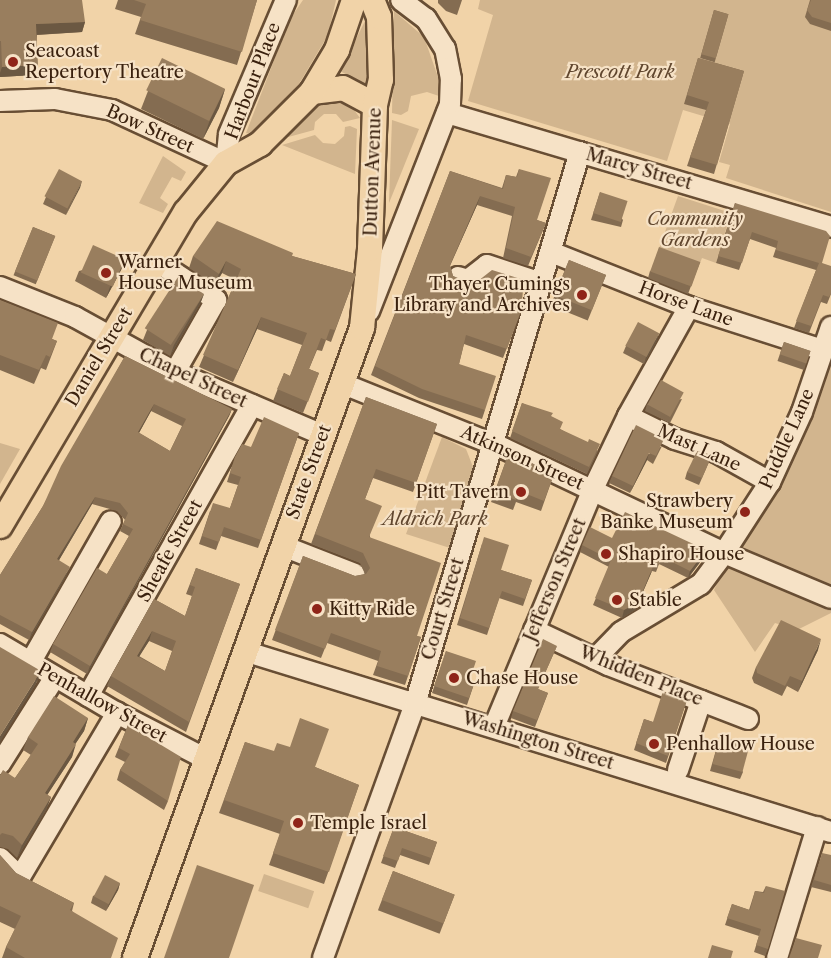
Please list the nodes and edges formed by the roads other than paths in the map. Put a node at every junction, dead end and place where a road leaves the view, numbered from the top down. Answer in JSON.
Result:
{"nodes":[{"id":1,"x":286,"y":0,"type":"edge"},
{"id":2,"x":401,"y":0,"type":"edge"},
{"id":3,"x":364,"y":6,"type":"edge"},
{"id":4,"x":312,"y":92,"type":"junction"},
{"id":5,"x":0,"y":100,"type":"edge"},
{"id":6,"x":375,"y":105,"type":"junction"},
{"id":7,"x":447,"y":113,"type":"junction"},
{"id":8,"x":580,"y":152,"type":"junction"},
{"id":9,"x":226,"y":163,"type":"junction"},
{"id":10,"x":831,"y":227,"type":"edge"},
{"id":11,"x":551,"y":252,"type":"junction"},
{"id":12,"x":156,"y":261,"type":"junction"},
{"id":13,"x":458,"y":277,"type":"edge"},
{"id":14,"x":541,"y":283,"type":"junction"},
{"id":15,"x":0,"y":287,"type":"edge"},
{"id":16,"x":689,"y":307,"type":"junction"},
{"id":17,"x":831,"y":327,"type":"edge"},
{"id":18,"x":362,"y":328,"type":"junction"},
{"id":19,"x":111,"y":337,"type":"junction"},
{"id":20,"x":823,"y":350,"type":"junction"},
{"id":21,"x":175,"y":372,"type":"junction"},
{"id":22,"x":341,"y":383,"type":"junction"},
{"id":23,"x":252,"y":405,"type":"junction"},
{"id":24,"x":628,"y":416,"type":"junction"},
{"id":25,"x":323,"y":435,"type":"junction"},
{"id":26,"x":493,"y":443,"type":"junction"},
{"id":27,"x":770,"y":482,"type":"junction"},
{"id":28,"x":593,"y":489,"type":"junction"},
{"id":29,"x":111,"y":521,"type":"dead end"},
{"id":30,"x":0,"y":526,"type":"edge"},
{"id":31,"x":282,"y":546,"type":"junction"},
{"id":32,"x":724,"y":553,"type":"junction"},
{"id":33,"x":356,"y":574,"type":"edge"},
{"id":34,"x":831,"y":598,"type":"edge"},
{"id":35,"x":534,"y":630,"type":"junction"},
{"id":36,"x":0,"y":644,"type":"edge"},
{"id":37,"x":244,"y":651,"type":"junction"},
{"id":38,"x":595,"y":659,"type":"junction"},
{"id":39,"x":30,"y":663,"type":"junction"},
{"id":40,"x":55,"y":677,"type":"junction"},
{"id":41,"x":88,"y":696,"type":"junction"},
{"id":42,"x":701,"y":701,"type":"junction"},
{"id":43,"x":415,"y":704,"type":"junction"},
{"id":44,"x":117,"y":713,"type":"junction"},
{"id":45,"x":748,"y":719,"type":"dead end"},
{"id":46,"x":494,"y":727,"type":"junction"},
{"id":47,"x":206,"y":759,"type":"junction"},
{"id":48,"x":0,"y":764,"type":"edge"},
{"id":49,"x":678,"y":770,"type":"dead end"},
{"id":50,"x":824,"y":829,"type":"edge"},
{"id":51,"x":0,"y":858,"type":"edge"},
{"id":52,"x":135,"y":958,"type":"edge"},
{"id":53,"x":323,"y":958,"type":"edge"},
{"id":54,"x":777,"y":958,"type":"edge"}],
"edges":[{"from":1,"to":9,"type":"street","name":"Harbour Place"},
{"from":2,"to":7,"type":"street","name":"State Street"},
{"from":3,"to":4,"type":"main road"},
{"from":3,"to":6,"type":"main road","name":"Dutton Avenue"},
{"from":4,"to":6,"type":"main road"},
{"from":4,"to":9,"type":"main road"},
{"from":5,"to":9,"type":"street","name":"Bow Street"},
{"from":6,"to":18,"type":"main road","name":"Dutton Avenue"},
{"from":7,"to":8,"type":"street","name":"Marcy Street"},
{"from":7,"to":18,"type":"street","name":"State Street"},
{"from":8,"to":10,"type":"street","name":"Marcy Street"},
{"from":8,"to":11,"type":"street","name":"Court Street"},
{"from":9,"to":12,"type":"main road","name":"Daniel Street"},
{"from":11,"to":14,"type":"street","name":"Court Street"},
{"from":11,"to":16,"type":"street","name":"Horse Lane"},
{"from":12,"to":19,"type":"main road","name":"Daniel Street"},
{"from":12,"to":21,"type":"street"},
{"from":13,"to":14,"type":"street"},
{"from":14,"to":26,"type":"street","name":"Court Street"},
{"from":15,"to":19,"type":"street","name":"Chapel Street"},
{"from":16,"to":20,"type":"street","name":"Horse Lane"},
{"from":16,"to":24,"type":"street","name":"Jefferson Street"},
{"from":17,"to":20,"type":"street","name":"Puddle Lane"},
{"from":18,"to":22,"type":"main road","name":"State Street"},
{"from":19,"to":21,"type":"street","name":"Chapel Street"},
{"from":19,"to":30,"type":"main road","name":"Daniel Street"},
{"from":20,"to":27,"type":"street","name":"Puddle Lane"},
{"from":21,"to":23,"type":"street","name":"Chapel Street"},
{"from":22,"to":25,"type":"main road","name":"State Street"},
{"from":22,"to":26,"type":"street","name":"Atkinson Street"},
{"from":23,"to":25,"type":"street","name":"Chapel Street"},
{"from":23,"to":41,"type":"street","name":"Sheafe Street"},
{"from":24,"to":27,"type":"street","name":"Mast Lane"},
{"from":24,"to":28,"type":"street","name":"Jefferson Street"},
{"from":25,"to":31,"type":"main road","name":"State Street"},
{"from":26,"to":28,"type":"street","name":"Atkinson Street"},
{"from":26,"to":43,"type":"street","name":"Court Street"},
{"from":27,"to":32,"type":"street","name":"Puddle Lane"},
{"from":28,"to":32,"type":"street","name":"Atkinson Street"},
{"from":28,"to":35,"type":"street","name":"Jefferson Street"},
{"from":29,"to":39,"type":"street"},
{"from":31,"to":33,"type":"street"},
{"from":31,"to":37,"type":"main road","name":"State Street"},
{"from":32,"to":34,"type":"street","name":"Atkinson Street"},
{"from":32,"to":38,"type":"street","name":"Puddle Lane"},
{"from":35,"to":38,"type":"street","name":"Whidden Place"},
{"from":35,"to":46,"type":"street","name":"Jefferson Street"},
{"from":36,"to":39,"type":"street","name":"Penhallow Street"},
{"from":37,"to":43,"type":"street","name":"Washington Street"},
{"from":37,"to":47,"type":"main road","name":"State Street"},
{"from":38,"to":42,"type":"street","name":"Whidden Place"},
{"from":39,"to":40,"type":"street","name":"Penhallow Street"},
{"from":40,"to":41,"type":"street","name":"Penhallow Street"},
{"from":40,"to":48,"type":"street"},
{"from":41,"to":44,"type":"street","name":"Penhallow Street"},
{"from":42,"to":45,"type":"street","name":"Whidden Place"},
{"from":42,"to":49,"type":"street"},
{"from":43,"to":46,"type":"street","name":"Washington Street"},
{"from":43,"to":53,"type":"street","name":"Court Street"},
{"from":44,"to":47,"type":"street","name":"Penhallow Street"},
{"from":44,"to":51,"type":"street"},
{"from":46,"to":50,"type":"street","name":"Washington Street"},
{"from":47,"to":52,"type":"main road","name":"State Street"},
{"from":50,"to":54,"type":"street"}]}
